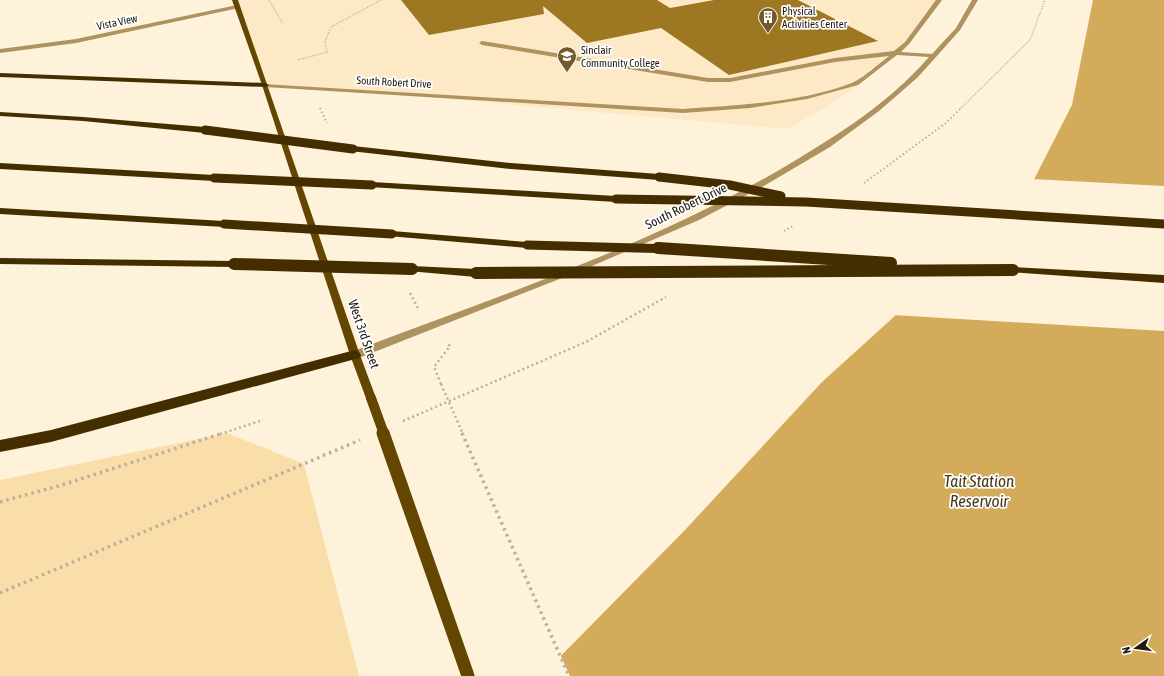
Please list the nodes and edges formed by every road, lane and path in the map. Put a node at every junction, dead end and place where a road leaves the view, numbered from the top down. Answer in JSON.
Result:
{"nodes":[{"id":1,"x":269,"y":0,"type":"edge"},
{"id":2,"x":381,"y":0,"type":"edge"},
{"id":3,"x":939,"y":0,"type":"edge"},
{"id":4,"x":975,"y":0,"type":"edge"},
{"id":5,"x":1045,"y":0,"type":"edge"},
{"id":6,"x":236,"y":3,"type":"edge"},
{"id":7,"x":283,"y":24,"type":"dead end"},
{"id":8,"x":482,"y":43,"type":"dead end"},
{"id":9,"x":0,"y":51,"type":"edge"},
{"id":10,"x":896,"y":53,"type":"junction"},
{"id":11,"x":934,"y":56,"type":"junction"},
{"id":12,"x":298,"y":60,"type":"dead end"},
{"id":13,"x":0,"y":75,"type":"edge"},
{"id":14,"x":265,"y":85,"type":"junction"},
{"id":15,"x":0,"y":114,"type":"edge"},
{"id":16,"x":0,"y":166,"type":"edge"},
{"id":17,"x":861,"y":185,"type":"dead end"},
{"id":18,"x":806,"y":202,"type":"junction"},
{"id":19,"x":0,"y":211,"type":"edge"},
{"id":20,"x":1164,"y":224,"type":"edge"},
{"id":21,"x":794,"y":225,"type":"dead end"},
{"id":22,"x":780,"y":233,"type":"dead end"},
{"id":23,"x":0,"y":261,"type":"edge"},
{"id":24,"x":1013,"y":270,"type":"junction"},
{"id":25,"x":1164,"y":279,"type":"edge"},
{"id":26,"x":669,"y":296,"type":"dead end"},
{"id":27,"x":355,"y":355,"type":"junction"},
{"id":28,"x":441,"y":384,"type":"dead end"},
{"id":29,"x":263,"y":420,"type":"dead end"},
{"id":30,"x":398,"y":423,"type":"dead end"},
{"id":31,"x":362,"y":439,"type":"dead end"},
{"id":32,"x":0,"y":446,"type":"edge"},
{"id":33,"x":0,"y":502,"type":"edge"},
{"id":34,"x":0,"y":594,"type":"edge"},
{"id":35,"x":468,"y":676,"type":"edge"},
{"id":36,"x":569,"y":676,"type":"edge"}],
"edges":[{"from":1,"to":7,"type":"path"},
{"from":2,"to":12,"type":"path"},
{"from":3,"to":10,"type":"street","name":"South Robert Drive"},
{"from":4,"to":11,"type":"street","name":"South Robert Drive"},
{"from":5,"to":17,"type":"path"},
{"from":6,"to":9,"type":"street","name":"Vista View"},
{"from":6,"to":14,"type":"main road","name":"West 3rd Street"},
{"from":8,"to":10,"type":"street"},
{"from":10,"to":11,"type":"street"},
{"from":10,"to":14,"type":"street","name":"South Robert Drive"},
{"from":11,"to":27,"type":"street","name":"South Robert Drive"},
{"from":13,"to":14,"type":"highway"},
{"from":14,"to":27,"type":"main road","name":"West 3rd Street"},
{"from":15,"to":18,"type":"highway","bridge":true},
{"from":16,"to":18,"type":"highway","bridge":true},
{"from":18,"to":20,"type":"highway","bridge":true},
{"from":19,"to":24,"type":"highway","bridge":true},
{"from":21,"to":22,"type":"path"},
{"from":23,"to":24,"type":"highway","bridge":true},
{"from":24,"to":25,"type":"highway"},
{"from":26,"to":30,"type":"path"},
{"from":27,"to":32,"type":"highway"},
{"from":27,"to":35,"type":"main road","name":"West 3rd Street","bridge":true},
{"from":28,"to":36,"type":"path","bridge":true},
{"from":29,"to":33,"type":"path"},
{"from":31,"to":34,"type":"path"}]}
